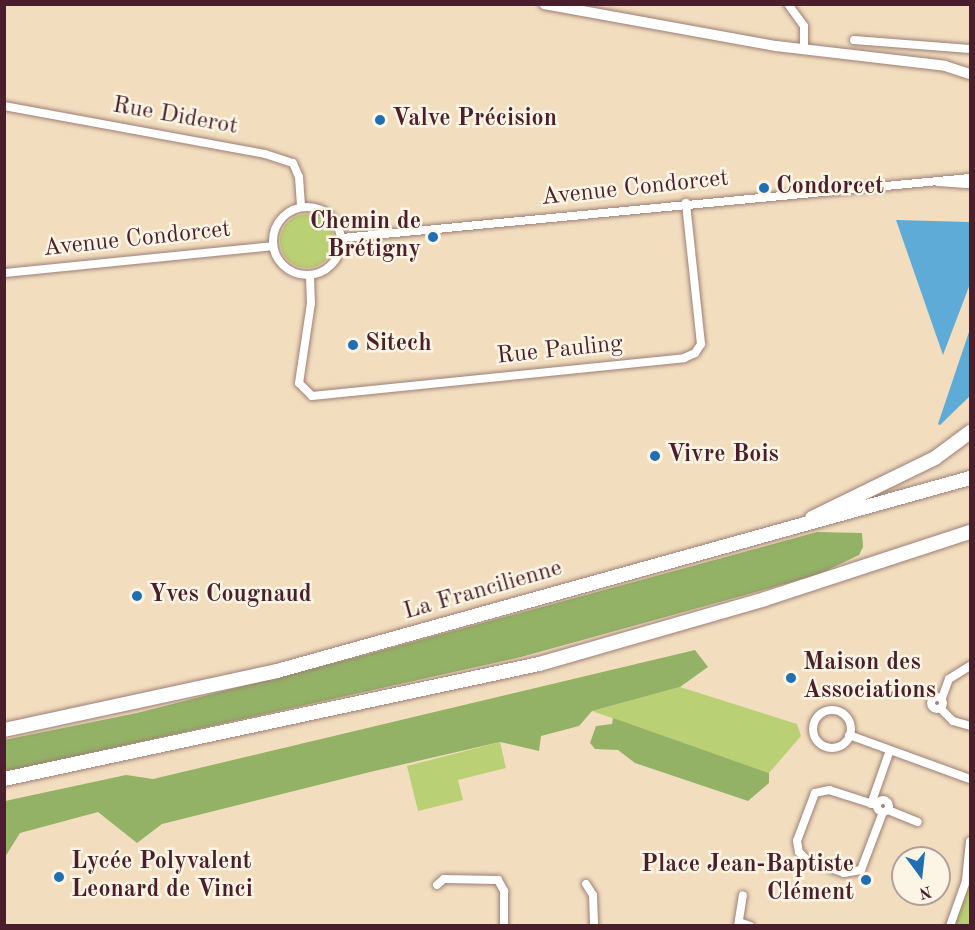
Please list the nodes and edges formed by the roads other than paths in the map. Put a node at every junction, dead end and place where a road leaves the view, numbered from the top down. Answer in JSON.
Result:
{"nodes":[{"id":1,"x":544,"y":4,"type":"edge"},
{"id":2,"x":788,"y":4,"type":"edge"},
{"id":3,"x":854,"y":40,"type":"dead end"},
{"id":4,"x":804,"y":49,"type":"junction"},
{"id":5,"x":970,"y":49,"type":"edge"},
{"id":6,"x":970,"y":74,"type":"edge"},
{"id":7,"x":4,"y":106,"type":"edge"},
{"id":8,"x":970,"y":178,"type":"edge"},
{"id":9,"x":933,"y":181,"type":"junction"},
{"id":10,"x":970,"y":184,"type":"edge"},
{"id":11,"x":686,"y":203,"type":"junction"},
{"id":12,"x":301,"y":207,"type":"junction"},
{"id":13,"x":342,"y":238,"type":"junction"},
{"id":14,"x":273,"y":246,"type":"junction"},
{"id":15,"x":4,"y":273,"type":"edge"},
{"id":16,"x":310,"y":276,"type":"junction"},
{"id":17,"x":970,"y":432,"type":"edge"},
{"id":18,"x":970,"y":478,"type":"edge"},
{"id":19,"x":805,"y":524,"type":"junction"},
{"id":20,"x":970,"y":532,"type":"edge"},
{"id":21,"x":970,"y":666,"type":"edge"},
{"id":22,"x":970,"y":726,"type":"edge"},
{"id":23,"x":4,"y":730,"type":"edge"},
{"id":24,"x":849,"y":735,"type":"junction"},
{"id":25,"x":890,"y":750,"type":"junction"},
{"id":26,"x":4,"y":779,"type":"edge"},
{"id":27,"x":970,"y":779,"type":"edge"},
{"id":28,"x":874,"y":805,"type":"junction"},
{"id":29,"x":885,"y":811,"type":"junction"},
{"id":30,"x":918,"y":822,"type":"dead end"},
{"id":31,"x":970,"y":841,"type":"edge"},
{"id":32,"x":586,"y":884,"type":"dead end"},
{"id":33,"x":437,"y":885,"type":"dead end"},
{"id":34,"x":743,"y":896,"type":"dead end"},
{"id":35,"x":738,"y":924,"type":"edge"},
{"id":36,"x":504,"y":926,"type":"edge"},
{"id":37,"x":594,"y":926,"type":"edge"},
{"id":38,"x":750,"y":926,"type":"edge"},
{"id":39,"x":950,"y":926,"type":"edge"}],
"edges":[{"from":1,"to":4,"type":"street"},
{"from":2,"to":4,"type":"street"},
{"from":3,"to":5,"type":"street"},
{"from":4,"to":6,"type":"street"},
{"from":7,"to":12,"type":"street","name":"Rue Diderot"},
{"from":8,"to":9,"type":"street","name":"Avenue Condorcet"},
{"from":9,"to":10,"type":"street","name":"Avenue Condorcet"},
{"from":9,"to":11,"type":"street","name":"Avenue Condorcet"},
{"from":11,"to":13,"type":"street","name":"Avenue Condorcet"},
{"from":11,"to":16,"type":"street","name":"Rue Pauling"},
{"from":12,"to":13,"type":"street"},
{"from":12,"to":14,"type":"street"},
{"from":13,"to":16,"type":"street"},
{"from":14,"to":15,"type":"street","name":"Avenue Condorcet"},
{"from":14,"to":16,"type":"street"},
{"from":17,"to":19,"type":"highway"},
{"from":18,"to":19,"type":"highway","name":"La Francilienne"},
{"from":19,"to":23,"type":"highway","name":"La Francilienne"},
{"from":20,"to":26,"type":"highway"},
{"from":21,"to":22,"type":"street"},
{"from":24,"to":24,"type":"street"},
{"from":24,"to":25,"type":"street"},
{"from":25,"to":27,"type":"street"},
{"from":25,"to":28,"type":"street"},
{"from":28,"to":29,"type":"street"},
{"from":28,"to":29,"type":"street"},
{"from":29,"to":30,"type":"street"},
{"from":31,"to":39,"type":"street"},
{"from":32,"to":37,"type":"street"},
{"from":33,"to":36,"type":"street"},
{"from":34,"to":35,"type":"street"},
{"from":35,"to":38,"type":"street"}]}
